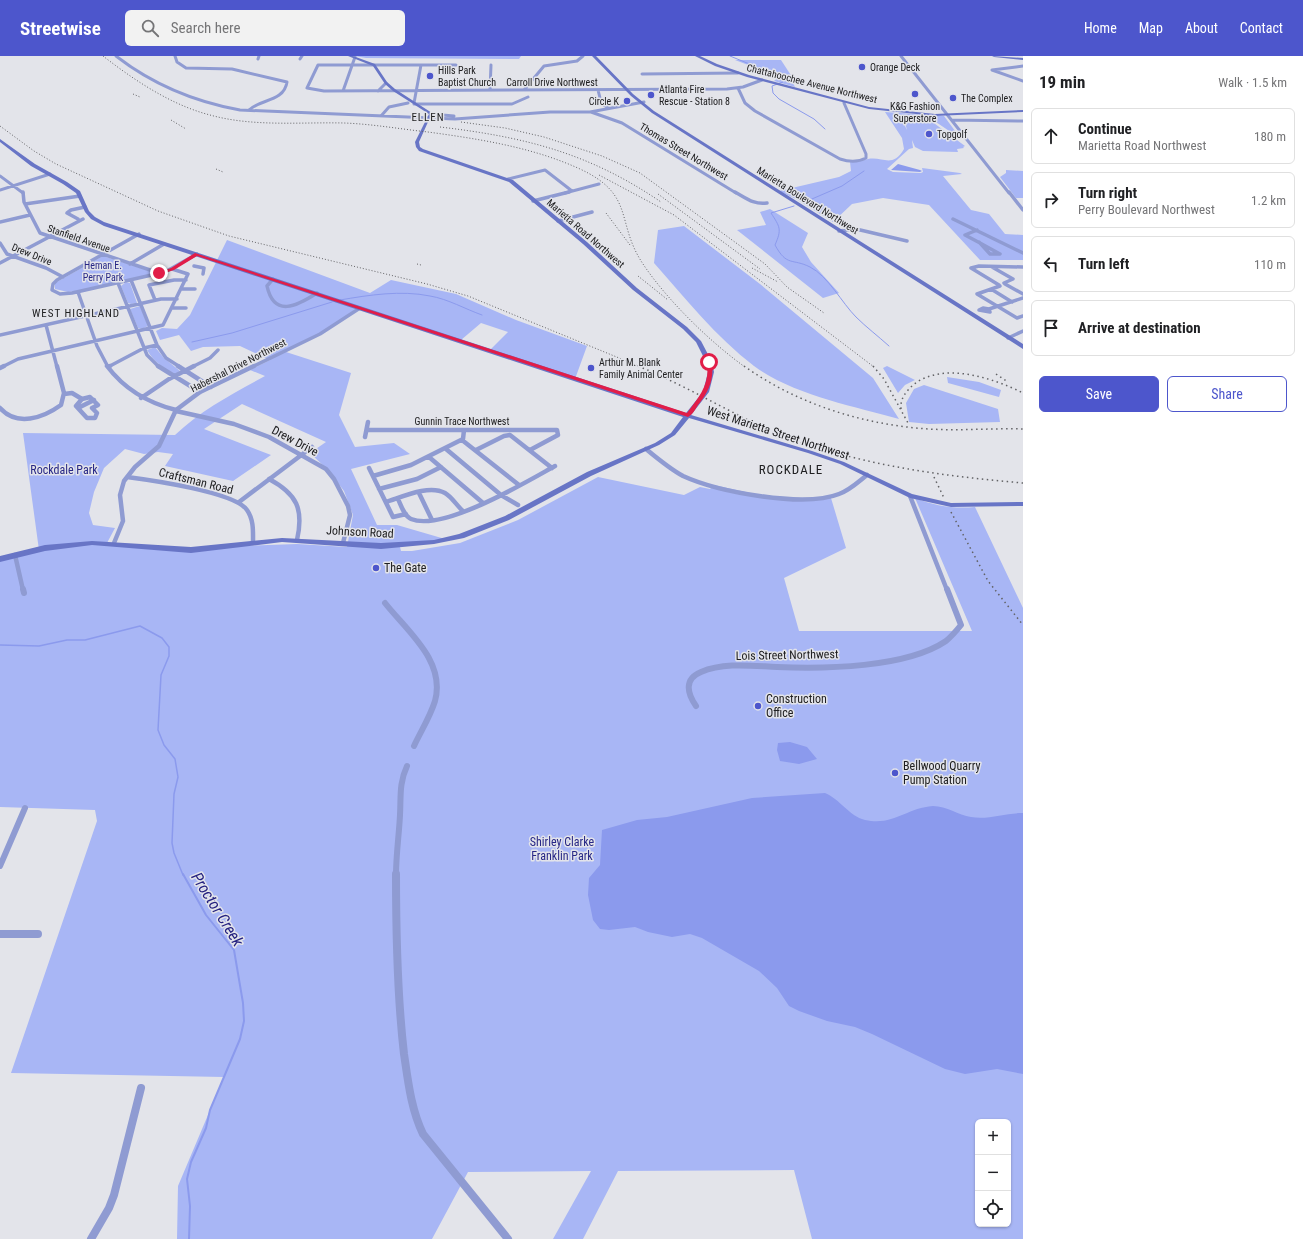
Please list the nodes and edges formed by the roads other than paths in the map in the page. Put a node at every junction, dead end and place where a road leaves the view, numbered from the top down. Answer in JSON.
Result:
{"nodes":[{"id":1,"x":116,"y":56,"type":"edge"},
{"id":2,"x":175,"y":56,"type":"edge"},
{"id":3,"x":350,"y":56,"type":"edge"},
{"id":4,"x":583,"y":56,"type":"edge"},
{"id":5,"x":594,"y":56,"type":"edge"},
{"id":6,"x":597,"y":56,"type":"edge"},
{"id":7,"x":697,"y":56,"type":"edge"},
{"id":8,"x":901,"y":56,"type":"edge"},
{"id":9,"x":994,"y":56,"type":"edge"},
{"id":10,"x":355,"y":57,"type":"junction"},
{"id":11,"x":1017,"y":59,"type":"junction"},
{"id":12,"x":1023,"y":59,"type":"edge"},
{"id":13,"x":542,"y":64,"type":"dead end"},
{"id":14,"x":550,"y":64,"type":"junction"},
{"id":15,"x":352,"y":65,"type":"junction"},
{"id":16,"x":374,"y":65,"type":"junction"},
{"id":17,"x":422,"y":65,"type":"junction"},
{"id":18,"x":456,"y":65,"type":"dead end"},
{"id":19,"x":491,"y":65,"type":"dead end"},
{"id":20,"x":1022,"y":66,"type":"edge"},
{"id":21,"x":738,"y":73,"type":"junction"},
{"id":22,"x":642,"y":74,"type":"dead end"},
{"id":23,"x":762,"y":80,"type":"junction"},
{"id":24,"x":1023,"y":81,"type":"edge"},
{"id":25,"x":386,"y":83,"type":"junction"},
{"id":26,"x":738,"y":88,"type":"junction"},
{"id":27,"x":394,"y":90,"type":"junction"},
{"id":28,"x":417,"y":90,"type":"junction"},
{"id":29,"x":490,"y":90,"type":"junction"},
{"id":30,"x":524,"y":90,"type":"junction"},
{"id":31,"x":598,"y":90,"type":"junction"},
{"id":32,"x":628,"y":90,"type":"junction"},
{"id":33,"x":343,"y":91,"type":"junction"},
{"id":34,"x":378,"y":91,"type":"junction"},
{"id":35,"x":528,"y":97,"type":"dead end"},
{"id":36,"x":642,"y":102,"type":"junction"},
{"id":37,"x":412,"y":103,"type":"junction"},
{"id":38,"x":844,"y":103,"type":"junction"},
{"id":39,"x":609,"y":108,"type":"junction"},
{"id":40,"x":248,"y":110,"type":"junction"},
{"id":41,"x":591,"y":112,"type":"junction"},
{"id":42,"x":1022,"y":112,"type":"edge"},
{"id":43,"x":431,"y":114,"type":"junction"},
{"id":44,"x":948,"y":115,"type":"junction"},
{"id":45,"x":381,"y":116,"type":"junction"},
{"id":46,"x":468,"y":116,"type":"dead end"},
{"id":47,"x":952,"y":120,"type":"junction"},
{"id":48,"x":1023,"y":121,"type":"edge"},
{"id":49,"x":0,"y":140,"type":"edge"},
{"id":50,"x":50,"y":174,"type":"junction"},
{"id":51,"x":0,"y":176,"type":"edge"},
{"id":52,"x":508,"y":179,"type":"junction"},
{"id":53,"x":599,"y":184,"type":"dead end"},
{"id":54,"x":16,"y":185,"type":"junction"},
{"id":55,"x":0,"y":190,"type":"edge"},
{"id":56,"x":572,"y":191,"type":"junction"},
{"id":57,"x":80,"y":196,"type":"junction"},
{"id":58,"x":533,"y":200,"type":"junction"},
{"id":59,"x":767,"y":203,"type":"dead end"},
{"id":60,"x":25,"y":204,"type":"junction"},
{"id":61,"x":85,"y":207,"type":"junction"},
{"id":62,"x":1023,"y":210,"type":"edge"},
{"id":63,"x":592,"y":212,"type":"dead end"},
{"id":64,"x":30,"y":215,"type":"junction"},
{"id":65,"x":91,"y":215,"type":"junction"},
{"id":66,"x":83,"y":218,"type":"junction"},
{"id":67,"x":953,"y":219,"type":"dead end"},
{"id":68,"x":78,"y":220,"type":"junction"},
{"id":69,"x":558,"y":221,"type":"junction"},
{"id":70,"x":0,"y":222,"type":"edge"},
{"id":71,"x":841,"y":230,"type":"junction"},
{"id":72,"x":977,"y":230,"type":"junction"},
{"id":73,"x":138,"y":235,"type":"junction"},
{"id":74,"x":49,"y":236,"type":"junction"},
{"id":75,"x":907,"y":241,"type":"dead end"},
{"id":76,"x":0,"y":242,"type":"edge"},
{"id":77,"x":979,"y":242,"type":"junction"},
{"id":78,"x":164,"y":244,"type":"junction"},
{"id":79,"x":1008,"y":245,"type":"junction"},
{"id":80,"x":994,"y":250,"type":"junction"},
{"id":81,"x":192,"y":253,"type":"junction"},
{"id":82,"x":1023,"y":253,"type":"edge"},
{"id":83,"x":103,"y":254,"type":"junction"},
{"id":84,"x":13,"y":256,"type":"junction"},
{"id":85,"x":0,"y":263,"type":"edge"},
{"id":86,"x":130,"y":264,"type":"junction"},
{"id":87,"x":194,"y":266,"type":"dead end"},
{"id":88,"x":992,"y":266,"type":"junction"},
{"id":89,"x":1016,"y":266,"type":"junction"},
{"id":90,"x":1023,"y":266,"type":"edge"},
{"id":91,"x":199,"y":267,"type":"junction"},
{"id":92,"x":172,"y":269,"type":"junction"},
{"id":93,"x":1023,"y":272,"type":"edge"},
{"id":94,"x":160,"y":273,"type":"junction"},
{"id":95,"x":188,"y":274,"type":"junction"},
{"id":96,"x":203,"y":274,"type":"dead end"},
{"id":97,"x":63,"y":277,"type":"junction"},
{"id":98,"x":273,"y":279,"type":"junction"},
{"id":99,"x":131,"y":280,"type":"junction"},
{"id":100,"x":186,"y":280,"type":"junction"},
{"id":101,"x":118,"y":283,"type":"junction"},
{"id":102,"x":1005,"y":284,"type":"junction"},
{"id":103,"x":999,"y":285,"type":"junction"},
{"id":104,"x":181,"y":289,"type":"junction"},
{"id":105,"x":195,"y":289,"type":"dead end"},
{"id":106,"x":991,"y":289,"type":"junction"},
{"id":107,"x":78,"y":292,"type":"junction"},
{"id":108,"x":317,"y":294,"type":"junction"},
{"id":109,"x":1023,"y":294,"type":"edge"},
{"id":110,"x":1023,"y":298,"type":"edge"},
{"id":111,"x":176,"y":299,"type":"junction"},
{"id":112,"x":155,"y":300,"type":"junction"},
{"id":113,"x":1017,"y":300,"type":"junction"},
{"id":114,"x":1012,"y":302,"type":"junction"},
{"id":115,"x":140,"y":304,"type":"junction"},
{"id":116,"x":1023,"y":304,"type":"edge"},
{"id":117,"x":997,"y":306,"type":"junction"},
{"id":118,"x":127,"y":307,"type":"junction"},
{"id":119,"x":172,"y":308,"type":"junction"},
{"id":120,"x":186,"y":308,"type":"dead end"},
{"id":121,"x":360,"y":308,"type":"junction"},
{"id":122,"x":976,"y":314,"type":"junction"},
{"id":123,"x":88,"y":315,"type":"junction"},
{"id":124,"x":1023,"y":316,"type":"edge"},
{"id":125,"x":46,"y":325,"type":"junction"},
{"id":126,"x":150,"y":328,"type":"junction"},
{"id":127,"x":137,"y":331,"type":"junction"},
{"id":128,"x":1023,"y":331,"type":"edge"},
{"id":129,"x":0,"y":335,"type":"edge"},
{"id":130,"x":1010,"y":337,"type":"junction"},
{"id":131,"x":95,"y":340,"type":"junction"},
{"id":132,"x":1023,"y":344,"type":"edge"},
{"id":133,"x":157,"y":345,"type":"junction"},
{"id":134,"x":1023,"y":347,"type":"edge"},
{"id":135,"x":144,"y":348,"type":"junction"},
{"id":136,"x":218,"y":350,"type":"dead end"},
{"id":137,"x":53,"y":351,"type":"junction"},
{"id":138,"x":108,"y":367,"type":"junction"},
{"id":139,"x":0,"y":368,"type":"edge"},
{"id":140,"x":185,"y":371,"type":"junction"},
{"id":141,"x":173,"y":377,"type":"junction"},
{"id":142,"x":211,"y":387,"type":"junction"},
{"id":143,"x":200,"y":392,"type":"junction"},
{"id":144,"x":64,"y":394,"type":"junction"},
{"id":145,"x":141,"y":398,"type":"junction"},
{"id":146,"x":82,"y":399,"type":"junction"},
{"id":147,"x":94,"y":400,"type":"junction"},
{"id":148,"x":78,"y":408,"type":"junction"},
{"id":149,"x":0,"y":409,"type":"edge"},
{"id":150,"x":176,"y":411,"type":"junction"},
{"id":151,"x":688,"y":416,"type":"junction"},
{"id":152,"x":368,"y":422,"type":"dead end"},
{"id":153,"x":366,"y":430,"type":"junction"},
{"id":154,"x":464,"y":430,"type":"junction"},
{"id":155,"x":508,"y":432,"type":"junction"},
{"id":156,"x":365,"y":437,"type":"dead end"},
{"id":157,"x":462,"y":440,"type":"junction"},
{"id":158,"x":312,"y":447,"type":"dead end"},
{"id":159,"x":446,"y":449,"type":"junction"},
{"id":160,"x":646,"y":449,"type":"junction"},
{"id":161,"x":476,"y":450,"type":"junction"},
{"id":162,"x":530,"y":450,"type":"junction"},
{"id":163,"x":301,"y":454,"type":"junction"},
{"id":164,"x":429,"y":457,"type":"junction"},
{"id":165,"x":441,"y":467,"type":"junction"},
{"id":166,"x":369,"y":468,"type":"dead end"},
{"id":167,"x":867,"y":475,"type":"junction"},
{"id":168,"x":373,"y":476,"type":"junction"},
{"id":169,"x":127,"y":477,"type":"junction"},
{"id":170,"x":269,"y":479,"type":"junction"},
{"id":171,"x":519,"y":485,"type":"junction"},
{"id":172,"x":379,"y":489,"type":"junction"},
{"id":173,"x":419,"y":493,"type":"junction"},
{"id":174,"x":500,"y":495,"type":"junction"},
{"id":175,"x":910,"y":496,"type":"junction"},
{"id":176,"x":398,"y":498,"type":"junction"},
{"id":177,"x":239,"y":502,"type":"junction"},
{"id":178,"x":386,"y":502,"type":"junction"},
{"id":179,"x":483,"y":504,"type":"junction"},
{"id":180,"x":1023,"y":504,"type":"edge"},
{"id":181,"x":520,"y":509,"type":"junction"},
{"id":182,"x":463,"y":512,"type":"junction"},
{"id":183,"x":406,"y":514,"type":"junction"},
{"id":184,"x":432,"y":520,"type":"junction"},
{"id":185,"x":297,"y":540,"type":"junction"},
{"id":186,"x":114,"y":543,"type":"junction"},
{"id":187,"x":253,"y":543,"type":"junction"},
{"id":188,"x":343,"y":543,"type":"junction"},
{"id":189,"x":16,"y":555,"type":"junction"},
{"id":190,"x":0,"y":559,"type":"edge"},
{"id":191,"x":24,"y":593,"type":"dead end"},
{"id":192,"x":386,"y":603,"type":"dead end"},
{"id":193,"x":696,"y":706,"type":"dead end"},
{"id":194,"x":414,"y":746,"type":"dead end"},
{"id":195,"x":407,"y":766,"type":"dead end"},
{"id":196,"x":25,"y":808,"type":"dead end"},
{"id":197,"x":3,"y":850,"type":"edge"},
{"id":198,"x":0,"y":866,"type":"edge"},
{"id":199,"x":0,"y":934,"type":"edge"},
{"id":200,"x":38,"y":934,"type":"dead end"},
{"id":201,"x":141,"y":1088,"type":"dead end"},
{"id":202,"x":91,"y":1239,"type":"edge"},
{"id":203,"x":508,"y":1239,"type":"edge"}],
"edges":[{"from":1,"to":40,"type":"street"},
{"from":2,"to":40,"type":"street"},
{"from":3,"to":10,"type":"street"},
{"from":4,"to":14,"type":"street"},
{"from":5,"to":32,"type":"street"},
{"from":6,"to":32,"type":"street"},
{"from":7,"to":21,"type":"street","name":"Chattahoochee Avenue Northwest"},
{"from":8,"to":44,"type":"street"},
{"from":9,"to":11,"type":"street"},
{"from":10,"to":15,"type":"street"},
{"from":10,"to":16,"type":"street"},
{"from":11,"to":12,"type":"street"},
{"from":11,"to":20,"type":"street"},
{"from":13,"to":14,"type":"street"},
{"from":14,"to":30,"type":"street"},
{"from":15,"to":16,"type":"street"},
{"from":15,"to":33,"type":"street"},
{"from":15,"to":33,"type":"street","name":"Carroll Drive Northwest"},
{"from":16,"to":17,"type":"street"},
{"from":16,"to":25,"type":"street"},
{"from":17,"to":18,"type":"street"},
{"from":17,"to":28,"type":"street"},
{"from":19,"to":29,"type":"street"},
{"from":20,"to":24,"type":"street"},
{"from":21,"to":22,"type":"street"},
{"from":21,"to":23,"type":"street","name":"Chattahoochee Avenue Northwest"},
{"from":23,"to":26,"type":"street","name":"Carroll Drive Northwest"},
{"from":23,"to":38,"type":"street","name":"Chattahoochee Avenue Northwest"},
{"from":25,"to":27,"type":"street"},
{"from":25,"to":34,"type":"street"},
{"from":26,"to":32,"type":"street","name":"Carroll Drive Northwest"},
{"from":26,"to":38,"type":"street"},
{"from":27,"to":28,"type":"street","name":"Carroll Drive Northwest"},
{"from":27,"to":34,"type":"street","name":"Carroll Drive Northwest"},
{"from":27,"to":37,"type":"street"},
{"from":28,"to":29,"type":"street","name":"Carroll Drive Northwest"},
{"from":28,"to":37,"type":"street"},
{"from":29,"to":30,"type":"street","name":"Carroll Drive Northwest"},
{"from":30,"to":31,"type":"street","name":"Carroll Drive Northwest"},
{"from":31,"to":32,"type":"street","name":"Carroll Drive Northwest"},
{"from":31,"to":39,"type":"street"},
{"from":32,"to":36,"type":"street"},
{"from":33,"to":34,"type":"street","name":"Carroll Drive Northwest"},
{"from":35,"to":37,"type":"street"},
{"from":36,"to":39,"type":"street"},
{"from":36,"to":71,"type":"street"},
{"from":37,"to":43,"type":"street"},
{"from":37,"to":45,"type":"street"},
{"from":38,"to":44,"type":"street","name":"Chattahoochee Avenue Northwest"},
{"from":39,"to":41,"type":"street"},
{"from":40,"to":45,"type":"street"},
{"from":41,"to":45,"type":"street"},
{"from":41,"to":59,"type":"street","name":"Thomas Street Northwest"},
{"from":42,"to":44,"type":"street","name":"Chattahoochee Avenue Northwest"},
{"from":43,"to":46,"type":"street"},
{"from":43,"to":52,"type":"street","name":"Marietta Road Northwest"},
{"from":44,"to":47,"type":"street"},
{"from":47,"to":48,"type":"street"},
{"from":47,"to":62,"type":"street"},
{"from":49,"to":50,"type":"street"},
{"from":50,"to":54,"type":"street"},
{"from":50,"to":57,"type":"street"},
{"from":51,"to":54,"type":"street"},
{"from":52,"to":56,"type":"street"},
{"from":52,"to":58,"type":"street","name":"Marietta Road Northwest"},
{"from":53,"to":56,"type":"street"},
{"from":54,"to":55,"type":"street"},
{"from":54,"to":60,"type":"street","name":"Stanfield Avenue"},
{"from":56,"to":58,"type":"street"},
{"from":57,"to":60,"type":"street"},
{"from":57,"to":61,"type":"street"},
{"from":58,"to":69,"type":"street","name":"Marietta Road Northwest"},
{"from":60,"to":64,"type":"street","name":"Stanfield Avenue"},
{"from":61,"to":65,"type":"street"},
{"from":61,"to":68,"type":"street"},
{"from":63,"to":69,"type":"street"},
{"from":64,"to":70,"type":"street"},
{"from":64,"to":74,"type":"street","name":"Stanfield Avenue"},
{"from":65,"to":66,"type":"street"},
{"from":65,"to":73,"type":"street"},
{"from":66,"to":68,"type":"street"},
{"from":66,"to":74,"type":"street"},
{"from":67,"to":72,"type":"street"},
{"from":68,"to":74,"type":"street"},
{"from":69,"to":151,"type":"street","name":"Marietta Road Northwest"},
{"from":71,"to":75,"type":"street"},
{"from":71,"to":122,"type":"street"},
{"from":71,"to":130,"type":"street","name":"Marietta Boulevard Northwest"},
{"from":72,"to":77,"type":"street"},
{"from":72,"to":79,"type":"street"},
{"from":73,"to":78,"type":"street"},
{"from":73,"to":81,"type":"street"},
{"from":73,"to":83,"type":"street"},
{"from":74,"to":83,"type":"street","name":"Stanfield Avenue"},
{"from":74,"to":84,"type":"street"},
{"from":76,"to":84,"type":"street","name":"Drew Drive"},
{"from":77,"to":80,"type":"street"},
{"from":77,"to":80,"type":"street"},
{"from":78,"to":81,"type":"street"},
{"from":78,"to":86,"type":"street"},
{"from":79,"to":80,"type":"street"},
{"from":79,"to":82,"type":"street"},
{"from":81,"to":92,"type":"street"},
{"from":81,"to":94,"type":"street"},
{"from":81,"to":98,"type":"street","name":"West Marietta Street Northwest"},
{"from":83,"to":86,"type":"street","name":"Stanfield Avenue"},
{"from":83,"to":97,"type":"street"},
{"from":84,"to":85,"type":"street"},
{"from":84,"to":97,"type":"street","name":"Drew Drive"},
{"from":86,"to":94,"type":"street","name":"Stanfield Avenue"},
{"from":87,"to":91,"type":"street"},
{"from":88,"to":89,"type":"street"},
{"from":88,"to":102,"type":"street"},
{"from":88,"to":103,"type":"street"},
{"from":89,"to":90,"type":"street"},
{"from":89,"to":93,"type":"street"},
{"from":91,"to":95,"type":"street"},
{"from":91,"to":96,"type":"street"},
{"from":92,"to":94,"type":"street"},
{"from":92,"to":95,"type":"street"},
{"from":94,"to":99,"type":"street"},
{"from":95,"to":100,"type":"street"},
{"from":97,"to":107,"type":"street"},
{"from":98,"to":108,"type":"street","name":"West Marietta Street Northwest"},
{"from":98,"to":108,"type":"street"},
{"from":99,"to":101,"type":"street"},
{"from":99,"to":115,"type":"street"},
{"from":100,"to":104,"type":"street"},
{"from":100,"to":112,"type":"street"},
{"from":101,"to":107,"type":"street"},
{"from":101,"to":118,"type":"street"},
{"from":102,"to":103,"type":"street"},
{"from":102,"to":109,"type":"street"},
{"from":103,"to":106,"type":"street"},
{"from":104,"to":105,"type":"street"},
{"from":104,"to":111,"type":"street"},
{"from":106,"to":114,"type":"street"},
{"from":106,"to":117,"type":"street"},
{"from":107,"to":123,"type":"street","name":"Drew Drive"},
{"from":108,"to":121,"type":"street","name":"West Marietta Street Northwest"},
{"from":110,"to":113,"type":"street"},
{"from":111,"to":112,"type":"street"},
{"from":111,"to":119,"type":"street"},
{"from":112,"to":115,"type":"street"},
{"from":113,"to":114,"type":"street"},
{"from":113,"to":116,"type":"street"},
{"from":114,"to":117,"type":"street"},
{"from":115,"to":118,"type":"street"},
{"from":115,"to":126,"type":"street"},
{"from":117,"to":122,"type":"street"},
{"from":117,"to":124,"type":"street"},
{"from":118,"to":123,"type":"street"},
{"from":118,"to":127,"type":"street"},
{"from":119,"to":120,"type":"street"},
{"from":119,"to":126,"type":"street"},
{"from":121,"to":142,"type":"street","name":"Habershal Drive Northwest"},
{"from":121,"to":151,"type":"street","name":"West Marietta Street Northwest"},
{"from":122,"to":130,"type":"street"},
{"from":123,"to":125,"type":"street"},
{"from":123,"to":131,"type":"street","name":"Drew Drive"},
{"from":125,"to":129,"type":"street"},
{"from":125,"to":137,"type":"street"},
{"from":126,"to":127,"type":"street"},
{"from":126,"to":133,"type":"street"},
{"from":127,"to":131,"type":"street"},
{"from":127,"to":135,"type":"street"},
{"from":128,"to":130,"type":"street"},
{"from":130,"to":132,"type":"street"},
{"from":130,"to":134,"type":"street","name":"Marietta Boulevard Northwest"},
{"from":131,"to":137,"type":"street"},
{"from":131,"to":138,"type":"street","name":"Drew Drive"},
{"from":133,"to":135,"type":"street"},
{"from":133,"to":140,"type":"street"},
{"from":135,"to":138,"type":"street"},
{"from":135,"to":141,"type":"street"},
{"from":136,"to":140,"type":"street"},
{"from":137,"to":139,"type":"street"},
{"from":137,"to":144,"type":"street"},
{"from":138,"to":145,"type":"street","name":"Drew Drive"},
{"from":140,"to":141,"type":"street"},
{"from":140,"to":142,"type":"street"},
{"from":141,"to":143,"type":"street"},
{"from":141,"to":145,"type":"street"},
{"from":142,"to":143,"type":"street","name":"Habershal Drive Northwest"},
{"from":143,"to":150,"type":"street","name":"Habershal Drive Northwest"},
{"from":144,"to":146,"type":"street"},
{"from":144,"to":149,"type":"street"},
{"from":145,"to":150,"type":"street","name":"Drew Drive"},
{"from":146,"to":147,"type":"street"},
{"from":146,"to":148,"type":"street"},
{"from":147,"to":148,"type":"street"},
{"from":147,"to":148,"type":"street"},
{"from":150,"to":163,"type":"street","name":"Drew Drive"},
{"from":150,"to":169,"type":"street","name":"Habershal Drive Northwest"},
{"from":151,"to":160,"type":"street","name":"Johnson Road"},
{"from":151,"to":167,"type":"street","name":"West Marietta Street Northwest"},
{"from":152,"to":153,"type":"street"},
{"from":153,"to":154,"type":"street","name":"Gunnin Trace Northwest"},
{"from":153,"to":156,"type":"street"},
{"from":154,"to":155,"type":"street","name":"Gunnin Trace Northwest"},
{"from":154,"to":157,"type":"street"},
{"from":155,"to":161,"type":"street"},
{"from":155,"to":162,"type":"street"},
{"from":155,"to":162,"type":"street","name":"Gunnin Trace Northwest"},
{"from":157,"to":159,"type":"street"},
{"from":157,"to":161,"type":"street"},
{"from":158,"to":163,"type":"street"},
{"from":159,"to":164,"type":"street"},
{"from":159,"to":174,"type":"street"},
{"from":160,"to":167,"type":"street"},
{"from":160,"to":181,"type":"street","name":"Johnson Road"},
{"from":161,"to":171,"type":"street"},
{"from":162,"to":171,"type":"street"},
{"from":163,"to":170,"type":"street"},
{"from":163,"to":188,"type":"street","name":"Drew Drive"},
{"from":164,"to":165,"type":"street"},
{"from":164,"to":168,"type":"street"},
{"from":165,"to":172,"type":"street"},
{"from":165,"to":179,"type":"street"},
{"from":166,"to":168,"type":"street"},
{"from":167,"to":175,"type":"street","name":"West Marietta Street Northwest"},
{"from":168,"to":172,"type":"street"},
{"from":169,"to":177,"type":"street","name":"Craftsman Road"},
{"from":169,"to":186,"type":"street","name":"Habershal Drive Northwest"},
{"from":170,"to":177,"type":"street"},
{"from":170,"to":185,"type":"street"},
{"from":171,"to":174,"type":"street"},
{"from":172,"to":178,"type":"street"},
{"from":173,"to":176,"type":"street"},
{"from":173,"to":182,"type":"street"},
{"from":173,"to":184,"type":"street"},
{"from":174,"to":179,"type":"street"},
{"from":174,"to":181,"type":"street"},
{"from":175,"to":180,"type":"street","name":"West Marietta Street Northwest"},
{"from":175,"to":193,"type":"street","name":"Lois Street Northwest"},
{"from":176,"to":178,"type":"street"},
{"from":176,"to":183,"type":"street"},
{"from":177,"to":187,"type":"street","name":"Craftsman Road"},
{"from":178,"to":183,"type":"street"},
{"from":179,"to":182,"type":"street"},
{"from":181,"to":188,"type":"street","name":"Johnson Road"},
{"from":182,"to":184,"type":"street"},
{"from":183,"to":184,"type":"street"},
{"from":185,"to":187,"type":"street","name":"Johnson Road"},
{"from":185,"to":188,"type":"street","name":"Johnson Road"},
{"from":186,"to":187,"type":"street","name":"Johnson Road"},
{"from":186,"to":189,"type":"street","name":"Johnson Road"},
{"from":189,"to":190,"type":"street","name":"Johnson Road"},
{"from":189,"to":191,"type":"street"},
{"from":192,"to":194,"type":"street"},
{"from":195,"to":203,"type":"street"},
{"from":196,"to":197,"type":"street"},
{"from":197,"to":198,"type":"street"},
{"from":199,"to":200,"type":"street"},
{"from":201,"to":202,"type":"street"}]}
